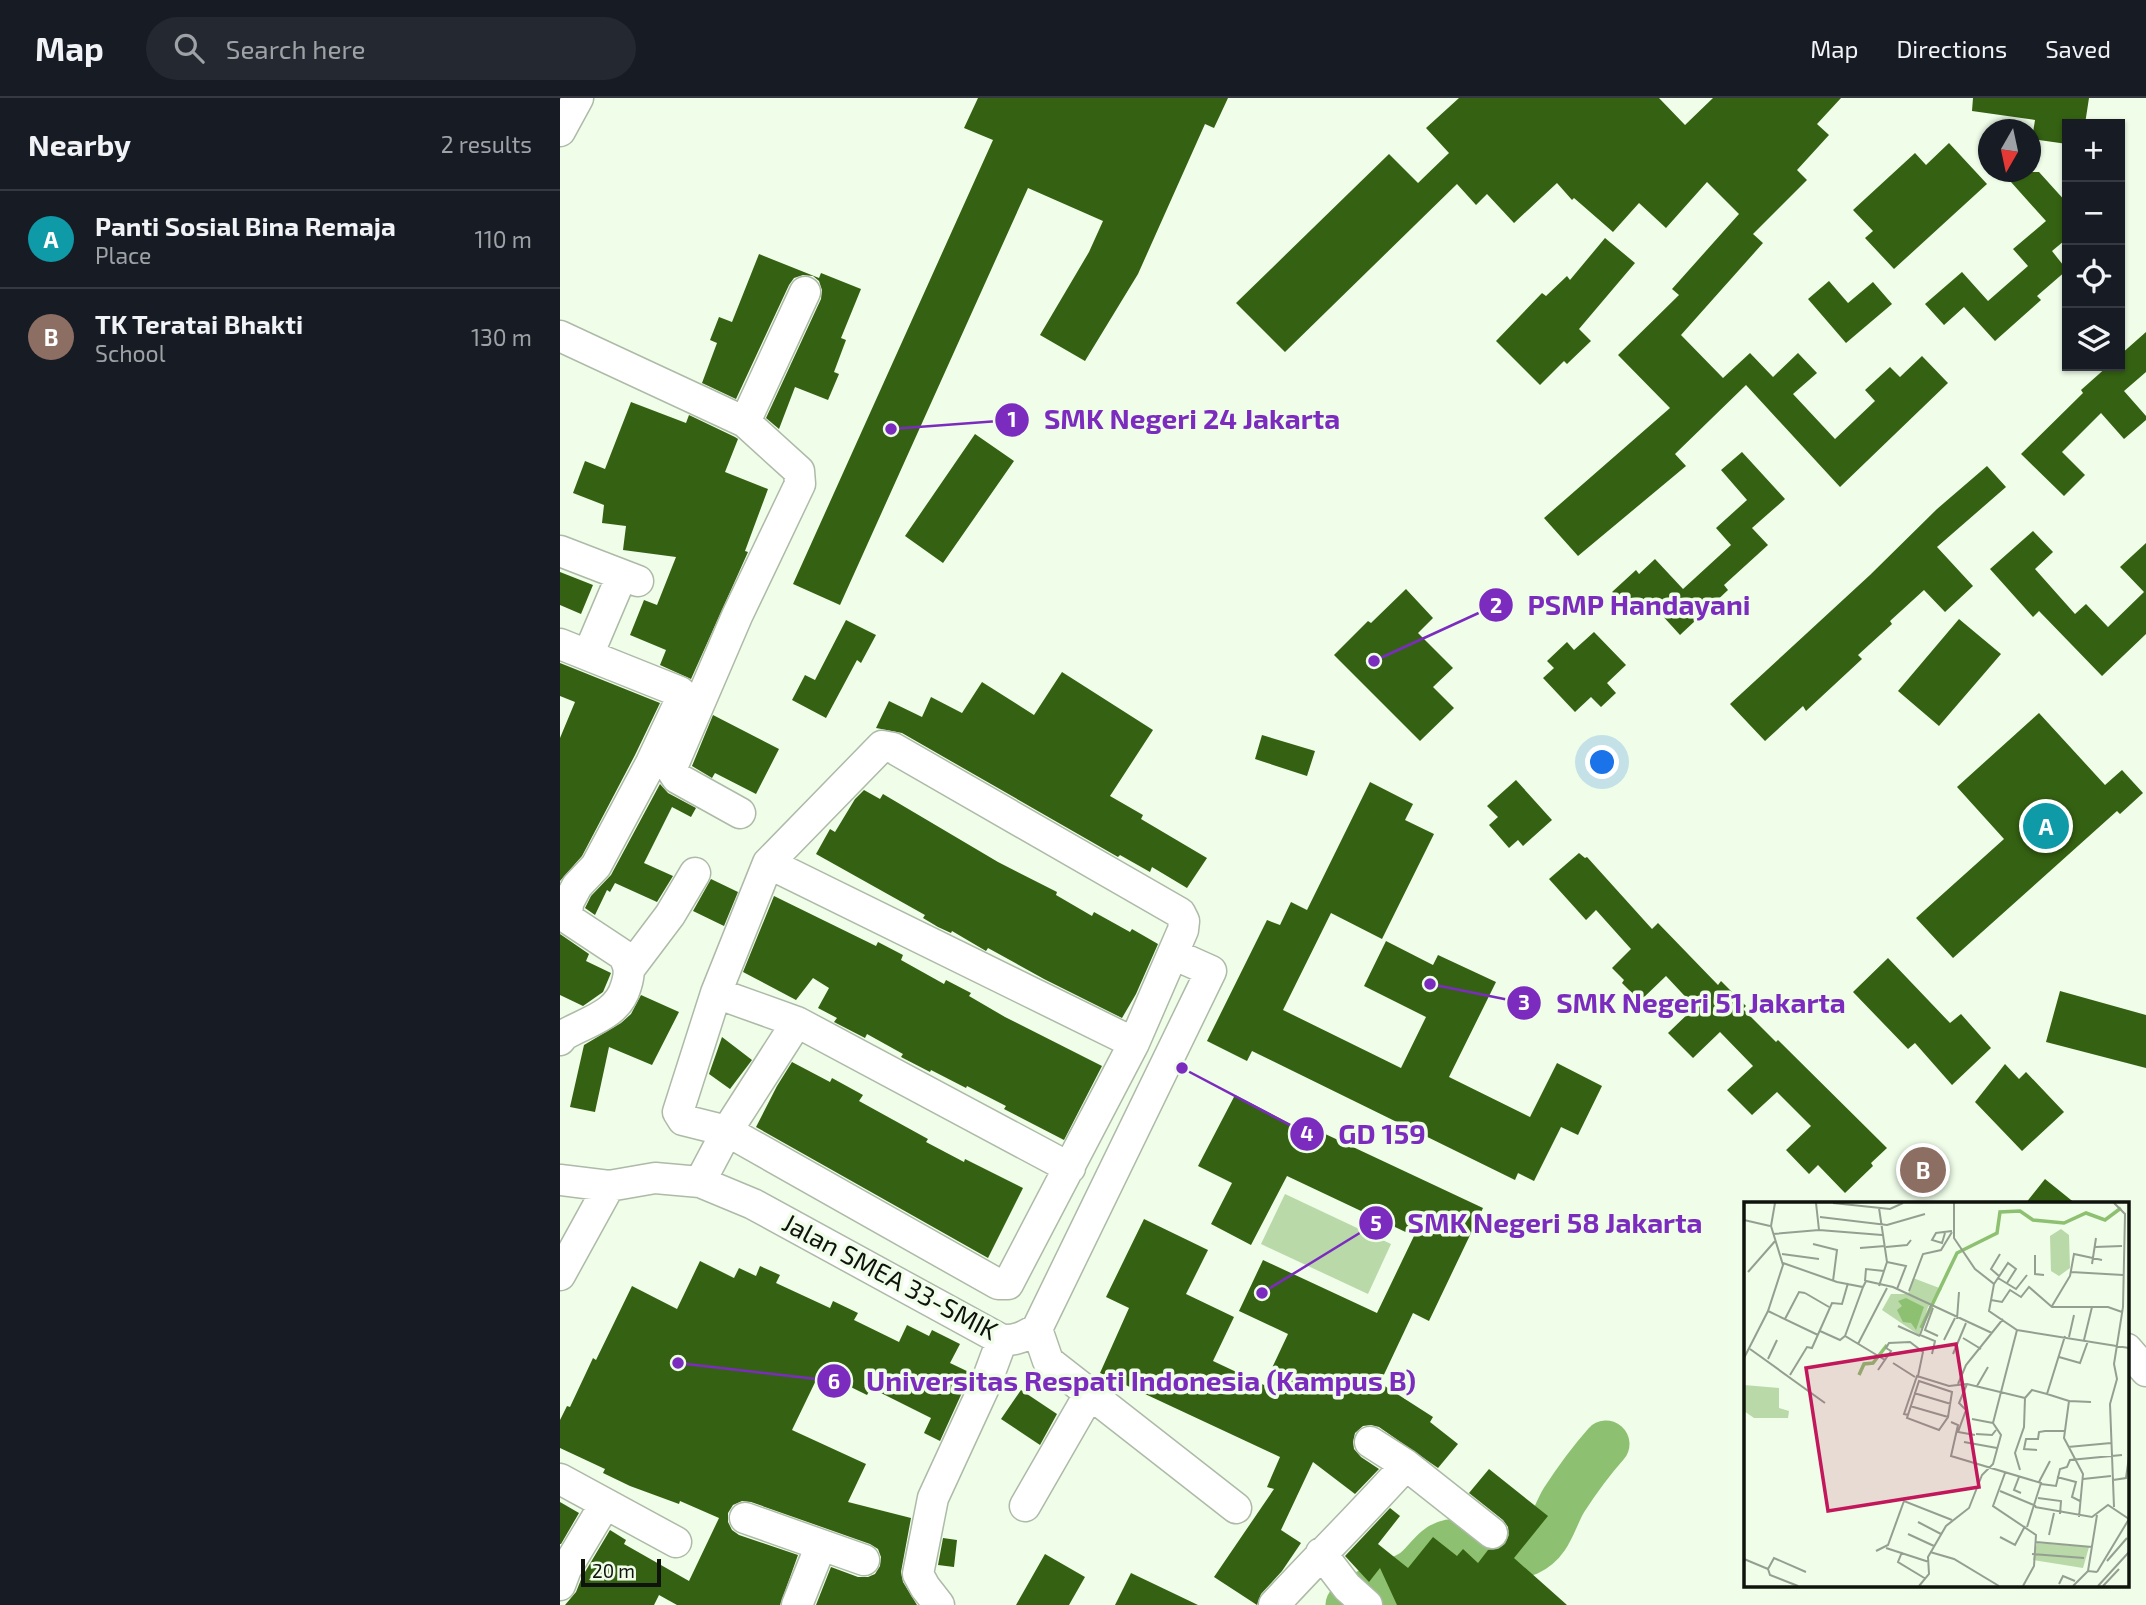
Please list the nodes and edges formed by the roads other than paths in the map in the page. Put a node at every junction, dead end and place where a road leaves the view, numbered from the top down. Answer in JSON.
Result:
{"nodes":[{"id":1,"x":578,"y":98,"type":"edge"},
{"id":2,"x":560,"y":131,"type":"edge"},
{"id":3,"x":805,"y":292,"type":"dead end"},
{"id":4,"x":560,"y":335,"type":"edge"},
{"id":5,"x":745,"y":422,"type":"junction"},
{"id":6,"x":560,"y":551,"type":"edge"},
{"id":7,"x":560,"y":644,"type":"edge"},
{"id":8,"x":588,"y":655,"type":"junction"},
{"id":9,"x":662,"y":767,"type":"junction"},
{"id":10,"x":740,"y":813,"type":"dead end"},
{"id":11,"x":768,"y":863,"type":"junction"},
{"id":12,"x":695,"y":873,"type":"dead end"},
{"id":13,"x":1172,"y":954,"type":"junction"},
{"id":14,"x":630,"y":968,"type":"junction"},
{"id":15,"x":716,"y":993,"type":"junction"},
{"id":16,"x":797,"y":1021,"type":"junction"},
{"id":17,"x":560,"y":1040,"type":"edge"},
{"id":18,"x":1134,"y":1043,"type":"junction"},
{"id":19,"x":727,"y":1131,"type":"junction"},
{"id":20,"x":1070,"y":1168,"type":"junction"},
{"id":21,"x":560,"y":1180,"type":"edge"},
{"id":22,"x":700,"y":1182,"type":"junction"},
{"id":23,"x":609,"y":1186,"type":"junction"},
{"id":24,"x":560,"y":1275,"type":"edge"},
{"id":25,"x":1037,"y":1329,"type":"junction"},
{"id":26,"x":1002,"y":1340,"type":"junction"},
{"id":27,"x":2128,"y":1350,"type":"edge"},
{"id":28,"x":2146,"y":1371,"type":"edge"},
{"id":29,"x":1090,"y":1393,"type":"junction"},
{"id":30,"x":1370,"y":1442,"type":"dead end"},
{"id":31,"x":1406,"y":1465,"type":"junction"},
{"id":32,"x":560,"y":1479,"type":"edge"},
{"id":33,"x":605,"y":1504,"type":"junction"},
{"id":34,"x":1024,"y":1506,"type":"dead end"},
{"id":35,"x":1236,"y":1508,"type":"dead end"},
{"id":36,"x":745,"y":1518,"type":"dead end"},
{"id":37,"x":1492,"y":1533,"type":"dead end"},
{"id":38,"x":676,"y":1542,"type":"dead end"},
{"id":39,"x":821,"y":1545,"type":"junction"},
{"id":40,"x":1321,"y":1553,"type":"junction"},
{"id":41,"x":863,"y":1560,"type":"dead end"},
{"id":42,"x":560,"y":1585,"type":"edge"},
{"id":43,"x":1357,"y":1596,"type":"edge"},
{"id":44,"x":797,"y":1605,"type":"edge"},
{"id":45,"x":939,"y":1605,"type":"edge"},
{"id":46,"x":1275,"y":1605,"type":"edge"}],
"edges":[{"from":1,"to":2,"type":"street"},
{"from":3,"to":5,"type":"street"},
{"from":4,"to":5,"type":"street"},
{"from":5,"to":9,"type":"street"},
{"from":6,"to":8,"type":"street"},
{"from":7,"to":8,"type":"street"},
{"from":8,"to":9,"type":"street"},
{"from":9,"to":10,"type":"street"},
{"from":9,"to":14,"type":"street"},
{"from":11,"to":13,"type":"street"},
{"from":11,"to":15,"type":"street"},
{"from":11,"to":18,"type":"street"},
{"from":12,"to":14,"type":"street"},
{"from":13,"to":18,"type":"street"},
{"from":13,"to":25,"type":"street","name":"Jalan SMEA 33-SMIK"},
{"from":14,"to":17,"type":"street"},
{"from":15,"to":16,"type":"street"},
{"from":15,"to":19,"type":"street"},
{"from":16,"to":19,"type":"street"},
{"from":16,"to":20,"type":"street"},
{"from":18,"to":20,"type":"street"},
{"from":19,"to":20,"type":"street"},
{"from":19,"to":22,"type":"street"},
{"from":21,"to":23,"type":"street","name":"Jalan SMEA 33-SMIK"},
{"from":22,"to":23,"type":"street","name":"Jalan SMEA 33-SMIK"},
{"from":22,"to":26,"type":"street","name":"Jalan SMEA 33-SMIK"},
{"from":23,"to":24,"type":"street"},
{"from":25,"to":26,"type":"street","name":"Jalan SMEA 33-SMIK"},
{"from":25,"to":29,"type":"street"},
{"from":26,"to":45,"type":"street"},
{"from":27,"to":28,"type":"street"},
{"from":29,"to":34,"type":"street"},
{"from":29,"to":35,"type":"street"},
{"from":30,"to":31,"type":"street"},
{"from":31,"to":37,"type":"street"},
{"from":31,"to":40,"type":"street"},
{"from":32,"to":33,"type":"street"},
{"from":33,"to":38,"type":"street"},
{"from":33,"to":42,"type":"street"},
{"from":36,"to":39,"type":"street"},
{"from":39,"to":41,"type":"street"},
{"from":39,"to":44,"type":"street"},
{"from":40,"to":43,"type":"street"},
{"from":40,"to":46,"type":"street"}]}
